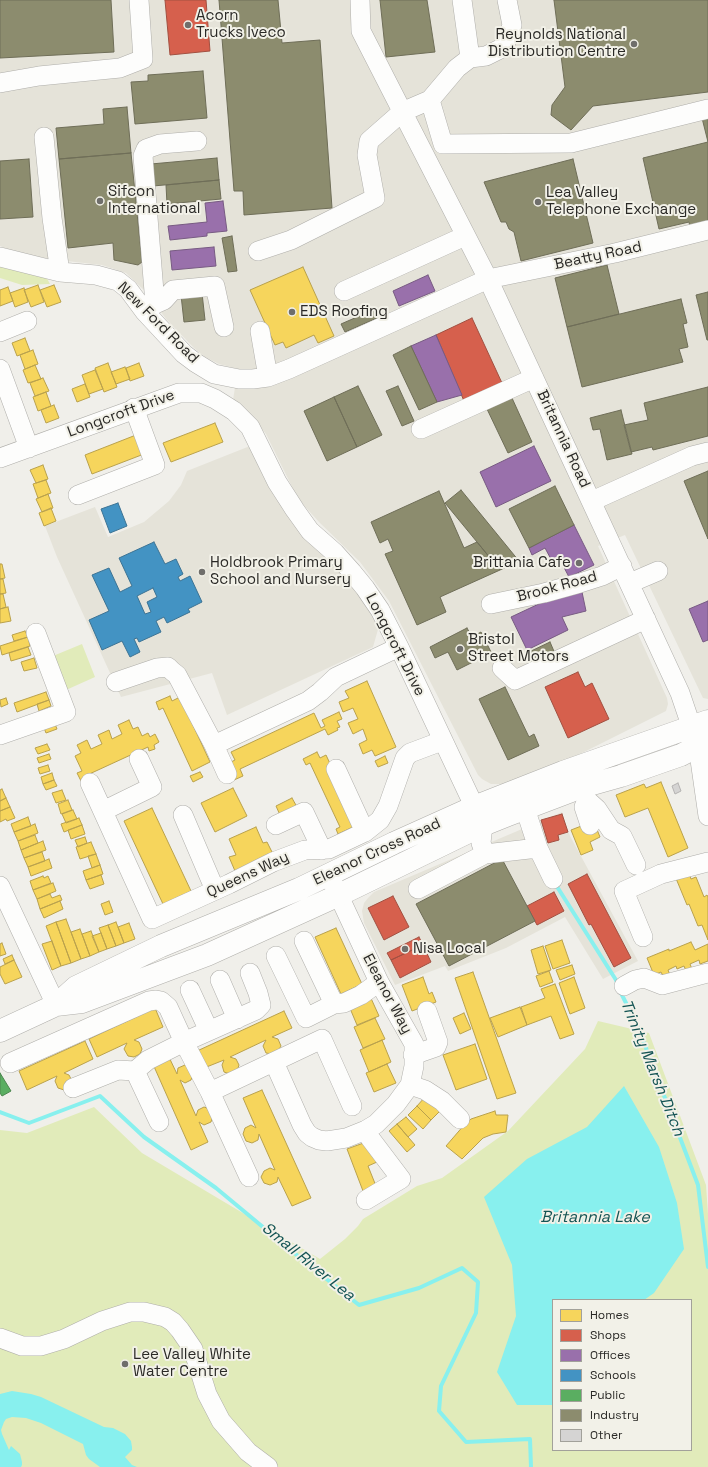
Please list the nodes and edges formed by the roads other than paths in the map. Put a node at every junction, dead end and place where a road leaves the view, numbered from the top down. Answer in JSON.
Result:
{"nodes":[{"id":1,"x":139,"y":0,"type":"edge"},
{"id":2,"x":360,"y":0,"type":"edge"},
{"id":3,"x":462,"y":0,"type":"edge"},
{"id":4,"x":507,"y":0,"type":"edge"},
{"id":5,"x":470,"y":58,"type":"junction"},
{"id":6,"x":0,"y":83,"type":"edge"},
{"id":7,"x":430,"y":100,"type":"junction"},
{"id":8,"x":708,"y":110,"type":"edge"},
{"id":9,"x":402,"y":112,"type":"junction"},
{"id":10,"x":44,"y":137,"type":"dead end"},
{"id":11,"x":197,"y":141,"type":"dead end"},
{"id":12,"x":443,"y":144,"type":"junction"},
{"id":13,"x":419,"y":146,"type":"junction"},
{"id":14,"x":708,"y":230,"type":"edge"},
{"id":15,"x":465,"y":236,"type":"junction"},
{"id":16,"x":258,"y":252,"type":"dead end"},
{"id":17,"x":0,"y":257,"type":"edge"},
{"id":18,"x":60,"y":272,"type":"junction"},
{"id":19,"x":488,"y":279,"type":"junction"},
{"id":20,"x":344,"y":291,"type":"dead end"},
{"id":21,"x":150,"y":308,"type":"junction"},
{"id":22,"x":27,"y":321,"type":"dead end"},
{"id":23,"x":224,"y":327,"type":"dead end"},
{"id":24,"x":260,"y":331,"type":"dead end"},
{"id":25,"x":0,"y":332,"type":"edge"},
{"id":26,"x":0,"y":369,"type":"edge"},
{"id":27,"x":268,"y":377,"type":"junction"},
{"id":28,"x":534,"y":378,"type":"junction"},
{"id":29,"x":134,"y":408,"type":"junction"},
{"id":30,"x":421,"y":429,"type":"dead end"},
{"id":31,"x":29,"y":448,"type":"junction"},
{"id":32,"x":708,"y":452,"type":"edge"},
{"id":33,"x":0,"y":458,"type":"edge"},
{"id":34,"x":78,"y":495,"type":"dead end"},
{"id":35,"x":592,"y":501,"type":"junction"},
{"id":36,"x":658,"y":571,"type":"dead end"},
{"id":37,"x":626,"y":574,"type":"junction"},
{"id":38,"x":491,"y":604,"type":"dead end"},
{"id":39,"x":646,"y":620,"type":"junction"},
{"id":40,"x":36,"y":633,"type":"dead end"},
{"id":41,"x":399,"y":647,"type":"junction"},
{"id":42,"x":502,"y":668,"type":"dead end"},
{"id":43,"x":116,"y":682,"type":"dead end"},
{"id":44,"x":0,"y":734,"type":"edge"},
{"id":45,"x":701,"y":734,"type":"edge"},
{"id":46,"x":442,"y":741,"type":"junction"},
{"id":47,"x":214,"y":745,"type":"junction"},
{"id":48,"x":139,"y":759,"type":"dead end"},
{"id":49,"x":336,"y":769,"type":"dead end"},
{"id":50,"x":227,"y":774,"type":"dead end"},
{"id":51,"x":90,"y":783,"type":"dead end"},
{"id":52,"x":585,"y":794,"type":"junction"},
{"id":53,"x":525,"y":808,"type":"junction"},
{"id":54,"x":103,"y":811,"type":"junction"},
{"id":55,"x":183,"y":815,"type":"dead end"},
{"id":56,"x":478,"y":816,"type":"junction"},
{"id":57,"x":708,"y":816,"type":"edge"},
{"id":58,"x":276,"y":825,"type":"dead end"},
{"id":59,"x":590,"y":825,"type":"dead end"},
{"id":60,"x":365,"y":832,"type":"junction"},
{"id":61,"x":538,"y":848,"type":"junction"},
{"id":62,"x":322,"y":850,"type":"junction"},
{"id":63,"x":485,"y":854,"type":"junction"},
{"id":64,"x":708,"y":862,"type":"edge"},
{"id":65,"x":636,"y":865,"type":"dead end"},
{"id":66,"x":329,"y":874,"type":"junction"},
{"id":67,"x":553,"y":879,"type":"dead end"},
{"id":68,"x":0,"y":886,"type":"edge"},
{"id":69,"x":418,"y":888,"type":"dead end"},
{"id":70,"x":215,"y":890,"type":"junction"},
{"id":71,"x":339,"y":895,"type":"junction"},
{"id":72,"x":152,"y":919,"type":"junction"},
{"id":73,"x":643,"y":937,"type":"dead end"},
{"id":74,"x":304,"y":941,"type":"dead end"},
{"id":75,"x":161,"y":946,"type":"junction"},
{"id":76,"x":276,"y":956,"type":"dead end"},
{"id":77,"x":250,"y":973,"type":"dead end"},
{"id":78,"x":708,"y":973,"type":"edge"},
{"id":79,"x":220,"y":980,"type":"dead end"},
{"id":80,"x":379,"y":982,"type":"junction"},
{"id":81,"x":624,"y":986,"type":"dead end"},
{"id":82,"x":190,"y":990,"type":"dead end"},
{"id":83,"x":334,"y":1004,"type":"junction"},
{"id":84,"x":56,"y":1005,"type":"junction"},
{"id":85,"x":427,"y":1011,"type":"dead end"},
{"id":86,"x":237,"y":1019,"type":"junction"},
{"id":87,"x":0,"y":1031,"type":"edge"},
{"id":88,"x":209,"y":1031,"type":"junction"},
{"id":89,"x":184,"y":1042,"type":"junction"},
{"id":90,"x":414,"y":1055,"type":"junction"},
{"id":91,"x":274,"y":1062,"type":"junction"},
{"id":92,"x":10,"y":1063,"type":"dead end"},
{"id":93,"x":135,"y":1071,"type":"junction"},
{"id":94,"x":410,"y":1085,"type":"junction"},
{"id":95,"x":73,"y":1088,"type":"dead end"},
{"id":96,"x":210,"y":1092,"type":"junction"},
{"id":97,"x":352,"y":1106,"type":"dead end"},
{"id":98,"x":460,"y":1119,"type":"dead end"},
{"id":99,"x":159,"y":1122,"type":"dead end"},
{"id":100,"x":366,"y":1130,"type":"junction"},
{"id":101,"x":249,"y":1177,"type":"dead end"},
{"id":102,"x":366,"y":1200,"type":"dead end"},
{"id":103,"x":0,"y":1338,"type":"edge"},
{"id":104,"x":268,"y":1467,"type":"edge"}],
"edges":[{"from":1,"to":6,"type":"street"},
{"from":2,"to":9,"type":"street","name":"Britannia Road"},
{"from":3,"to":5,"type":"street"},
{"from":4,"to":5,"type":"street"},
{"from":5,"to":7,"type":"street"},
{"from":7,"to":9,"type":"street"},
{"from":7,"to":12,"type":"street"},
{"from":8,"to":12,"type":"street"},
{"from":9,"to":13,"type":"street","name":"Britannia Road"},
{"from":9,"to":16,"type":"street"},
{"from":10,"to":18,"type":"street"},
{"from":11,"to":21,"type":"street"},
{"from":12,"to":13,"type":"street"},
{"from":13,"to":15,"type":"street","name":"Britannia Road"},
{"from":14,"to":19,"type":"street","name":"Beatty Road"},
{"from":15,"to":19,"type":"street","name":"Britannia Road"},
{"from":15,"to":20,"type":"street"},
{"from":17,"to":18,"type":"street","name":"New Ford Road"},
{"from":18,"to":21,"type":"street","name":"New Ford Road"},
{"from":19,"to":27,"type":"street","name":"New Ford Road"},
{"from":19,"to":28,"type":"street","name":"Britannia Road"},
{"from":21,"to":23,"type":"street"},
{"from":21,"to":27,"type":"street","name":"New Ford Road"},
{"from":22,"to":25,"type":"street"},
{"from":24,"to":27,"type":"street"},
{"from":26,"to":31,"type":"street"},
{"from":28,"to":30,"type":"street"},
{"from":28,"to":35,"type":"street","name":"Britannia Road"},
{"from":29,"to":31,"type":"street","name":"Longcroft Drive"},
{"from":29,"to":34,"type":"street"},
{"from":29,"to":41,"type":"street","name":"Longcroft Drive"},
{"from":31,"to":33,"type":"street","name":"Longcroft Drive"},
{"from":32,"to":35,"type":"street"},
{"from":35,"to":37,"type":"street","name":"Britannia Road"},
{"from":36,"to":37,"type":"street","name":"Brook Road"},
{"from":37,"to":38,"type":"street","name":"Brook Road"},
{"from":37,"to":39,"type":"street","name":"Britannia Road"},
{"from":39,"to":42,"type":"street"},
{"from":39,"to":45,"type":"street","name":"Britannia Road"},
{"from":40,"to":44,"type":"street"},
{"from":41,"to":46,"type":"street","name":"Longcroft Drive"},
{"from":41,"to":47,"type":"street"},
{"from":43,"to":47,"type":"street"},
{"from":45,"to":52,"type":"main road","name":"Eleanor Cross Road"},
{"from":45,"to":56,"type":"main road","name":"Eleanor Cross Road"},
{"from":45,"to":57,"type":"street","name":"Britannia Road"},
{"from":46,"to":56,"type":"street","name":"Longcroft Drive"},
{"from":46,"to":60,"type":"street","name":"Queens Way"},
{"from":47,"to":50,"type":"street"},
{"from":48,"to":54,"type":"street"},
{"from":49,"to":60,"type":"street"},
{"from":51,"to":54,"type":"street"},
{"from":52,"to":53,"type":"main road","name":"Eleanor Cross Road"},
{"from":52,"to":59,"type":"street"},
{"from":52,"to":65,"type":"street"},
{"from":53,"to":56,"type":"main road","name":"Eleanor Cross Road"},
{"from":53,"to":61,"type":"street"},
{"from":54,"to":72,"type":"street"},
{"from":55,"to":70,"type":"street"},
{"from":56,"to":63,"type":"street"},
{"from":56,"to":66,"type":"main road","name":"Eleanor Cross Road"},
{"from":56,"to":71,"type":"main road","name":"Eleanor Cross Road"},
{"from":58,"to":62,"type":"street"},
{"from":60,"to":62,"type":"street","name":"Queens Way"},
{"from":61,"to":63,"type":"street"},
{"from":61,"to":67,"type":"street"},
{"from":62,"to":70,"type":"street","name":"Queens Way"},
{"from":63,"to":69,"type":"street"},
{"from":64,"to":73,"type":"street"},
{"from":66,"to":71,"type":"street","name":"Eleanor Way"},
{"from":66,"to":75,"type":"main road","name":"Eleanor Cross Road"},
{"from":68,"to":84,"type":"street"},
{"from":70,"to":72,"type":"street","name":"Queens Way"},
{"from":71,"to":80,"type":"street","name":"Eleanor Way"},
{"from":71,"to":84,"type":"main road","name":"Eleanor Cross Road"},
{"from":72,"to":75,"type":"street"},
{"from":74,"to":83,"type":"street"},
{"from":75,"to":84,"type":"main road","name":"Eleanor Cross Road"},
{"from":76,"to":83,"type":"street"},
{"from":77,"to":86,"type":"street"},
{"from":78,"to":81,"type":"street"},
{"from":79,"to":86,"type":"street"},
{"from":80,"to":83,"type":"street"},
{"from":80,"to":90,"type":"street","name":"Eleanor Way"},
{"from":82,"to":88,"type":"street"},
{"from":84,"to":87,"type":"main road","name":"Eleanor Cross Road"},
{"from":85,"to":90,"type":"street"},
{"from":86,"to":88,"type":"street"},
{"from":88,"to":89,"type":"street"},
{"from":89,"to":92,"type":"street"},
{"from":89,"to":93,"type":"street"},
{"from":89,"to":96,"type":"street"},
{"from":90,"to":94,"type":"street","name":"Eleanor Way"},
{"from":91,"to":96,"type":"street"},
{"from":91,"to":97,"type":"street"},
{"from":91,"to":100,"type":"street","name":"Eleanor Way"},
{"from":93,"to":95,"type":"street"},
{"from":93,"to":99,"type":"street"},
{"from":94,"to":98,"type":"street"},
{"from":94,"to":100,"type":"street","name":"Eleanor Way"},
{"from":96,"to":101,"type":"street"},
{"from":100,"to":102,"type":"street"},
{"from":103,"to":104,"type":"street"}]}
